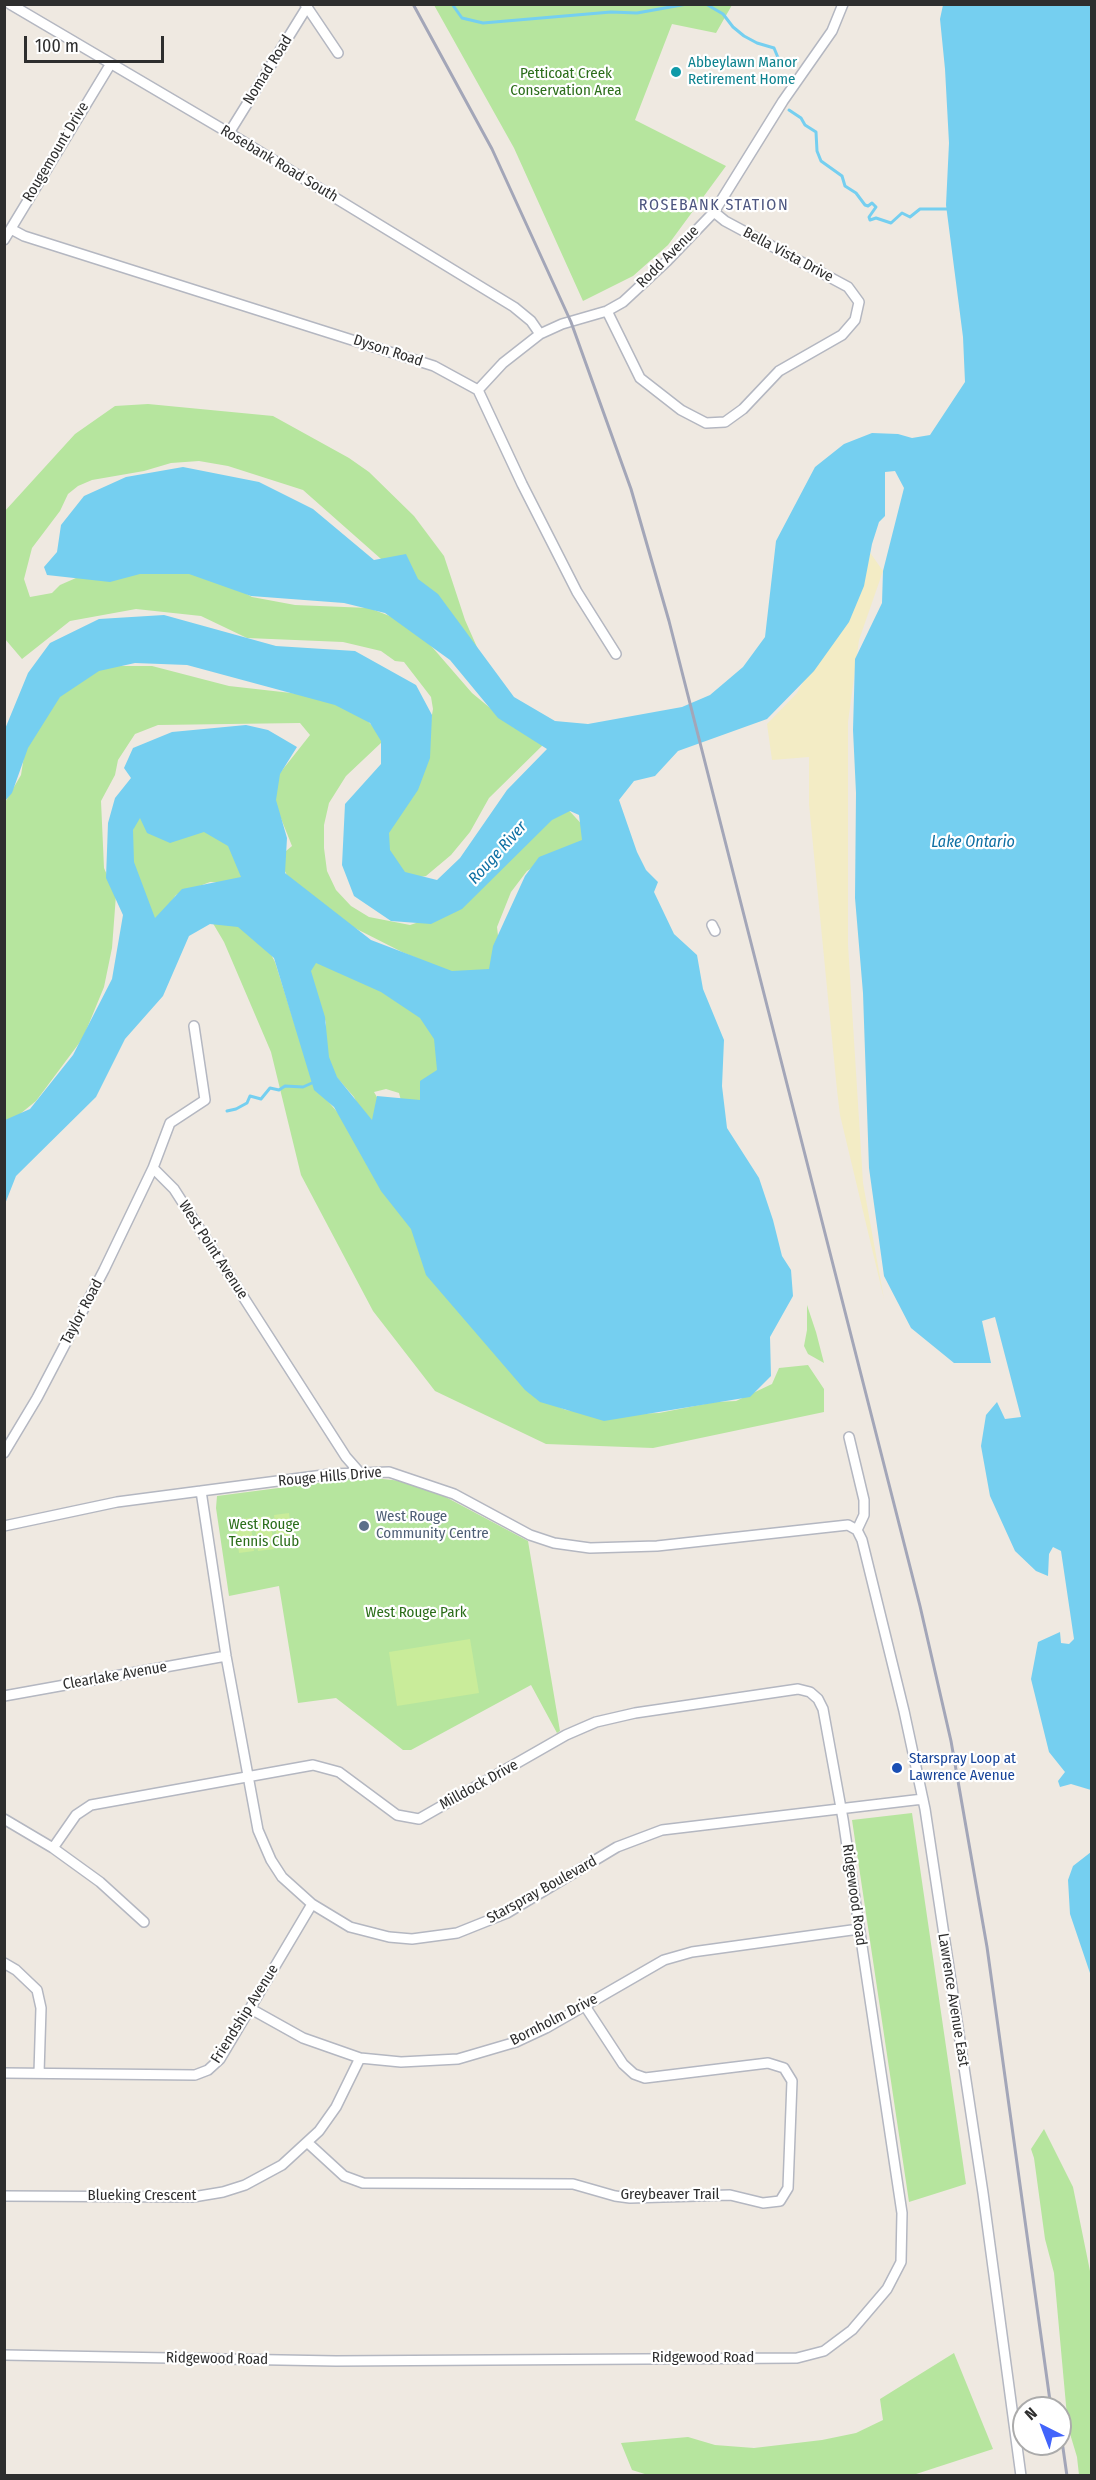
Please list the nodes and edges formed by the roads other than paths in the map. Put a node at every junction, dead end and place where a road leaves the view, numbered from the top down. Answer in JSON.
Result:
{"nodes":[{"id":1,"x":10,"y":4,"type":"edge"},
{"id":2,"x":843,"y":4,"type":"edge"},
{"id":3,"x":306,"y":6,"type":"edge"},
{"id":4,"x":338,"y":52,"type":"dead end"},
{"id":5,"x":110,"y":65,"type":"junction"},
{"id":6,"x":229,"y":133,"type":"junction"},
{"id":7,"x":714,"y":212,"type":"junction"},
{"id":8,"x":11,"y":229,"type":"junction"},
{"id":9,"x":4,"y":240,"type":"edge"},
{"id":10,"x":607,"y":310,"type":"junction"},
{"id":11,"x":540,"y":334,"type":"junction"},
{"id":12,"x":478,"y":390,"type":"junction"},
{"id":13,"x":616,"y":654,"type":"dead end"},
{"id":14,"x":194,"y":1026,"type":"dead end"},
{"id":15,"x":153,"y":1168,"type":"junction"},
{"id":16,"x":849,"y":1437,"type":"dead end"},
{"id":17,"x":4,"y":1453,"type":"edge"},
{"id":18,"x":361,"y":1474,"type":"junction"},
{"id":19,"x":201,"y":1491,"type":"junction"},
{"id":20,"x":4,"y":1526,"type":"edge"},
{"id":21,"x":857,"y":1530,"type":"junction"},
{"id":22,"x":226,"y":1656,"type":"junction"},
{"id":23,"x":4,"y":1696,"type":"edge"},
{"id":24,"x":250,"y":1777,"type":"junction"},
{"id":25,"x":923,"y":1799,"type":"junction"},
{"id":26,"x":841,"y":1809,"type":"junction"},
{"id":27,"x":4,"y":1819,"type":"edge"},
{"id":28,"x":54,"y":1848,"type":"junction"},
{"id":29,"x":312,"y":1904,"type":"junction"},
{"id":30,"x":144,"y":1922,"type":"dead end"},
{"id":31,"x":859,"y":1929,"type":"junction"},
{"id":32,"x":4,"y":1963,"type":"edge"},
{"id":33,"x":585,"y":2006,"type":"junction"},
{"id":34,"x":251,"y":2009,"type":"junction"},
{"id":35,"x":360,"y":2058,"type":"junction"},
{"id":36,"x":4,"y":2073,"type":"edge"},
{"id":37,"x":39,"y":2073,"type":"junction"},
{"id":38,"x":308,"y":2143,"type":"junction"},
{"id":39,"x":4,"y":2196,"type":"edge"},
{"id":40,"x":4,"y":2355,"type":"edge"},
{"id":41,"x":1021,"y":2475,"type":"edge"}],
"edges":[{"from":1,"to":5,"type":"street","name":"Rosebank Road South"},
{"from":2,"to":7,"type":"street","name":"Rodd Avenue"},
{"from":3,"to":4,"type":"street"},
{"from":3,"to":6,"type":"street","name":"Nomad Road"},
{"from":5,"to":6,"type":"street","name":"Rosebank Road South"},
{"from":5,"to":8,"type":"street","name":"Rougemount Drive"},
{"from":6,"to":11,"type":"street","name":"Rosebank Road South"},
{"from":7,"to":10,"type":"street","name":"Rodd Avenue"},
{"from":7,"to":10,"type":"street","name":"Bella Vista Drive"},
{"from":8,"to":9,"type":"street","name":"Rougemount Drive"},
{"from":8,"to":12,"type":"street","name":"Dyson Road"},
{"from":10,"to":11,"type":"street","name":"Rodd Avenue"},
{"from":11,"to":12,"type":"street","name":"Rodd Avenue"},
{"from":12,"to":13,"type":"street"},
{"from":14,"to":15,"type":"street"},
{"from":15,"to":17,"type":"street","name":"Taylor Road"},
{"from":15,"to":18,"type":"street","name":"West Point Avenue"},
{"from":16,"to":21,"type":"street"},
{"from":18,"to":19,"type":"street","name":"Rouge Hills Drive"},
{"from":18,"to":21,"type":"street","name":"Rouge Hills Drive"},
{"from":19,"to":20,"type":"street","name":"Rouge Hills Drive"},
{"from":19,"to":22,"type":"street","name":"Starspray Boulevard"},
{"from":21,"to":25,"type":"street","name":"Lawrence Avenue East"},
{"from":22,"to":23,"type":"street","name":"Clearlake Avenue"},
{"from":22,"to":24,"type":"street","name":"Starspray Boulevard"},
{"from":24,"to":26,"type":"street","name":"Milldock Drive"},
{"from":24,"to":28,"type":"street","name":"Milldock Drive"},
{"from":24,"to":29,"type":"street","name":"Starspray Boulevard"},
{"from":25,"to":26,"type":"street","name":"Starspray Boulevard"},
{"from":25,"to":41,"type":"street","name":"Lawrence Avenue East"},
{"from":26,"to":29,"type":"street","name":"Starspray Boulevard"},
{"from":26,"to":31,"type":"street","name":"Ridgewood Road"},
{"from":27,"to":28,"type":"street"},
{"from":28,"to":30,"type":"street"},
{"from":29,"to":34,"type":"street","name":"Friendship Avenue"},
{"from":31,"to":33,"type":"street","name":"Bornholm Drive"},
{"from":31,"to":40,"type":"street","name":"Ridgewood Road"},
{"from":32,"to":37,"type":"street"},
{"from":33,"to":35,"type":"street","name":"Bornholm Drive"},
{"from":33,"to":38,"type":"street","name":"Greybeaver Trail"},
{"from":34,"to":35,"type":"street","name":"Bornholm Drive"},
{"from":34,"to":37,"type":"street","name":"Friendship Avenue"},
{"from":35,"to":38,"type":"street","name":"Blueking Crescent"},
{"from":36,"to":37,"type":"street","name":"Friendship Avenue"},
{"from":38,"to":39,"type":"street","name":"Blueking Crescent"}]}
